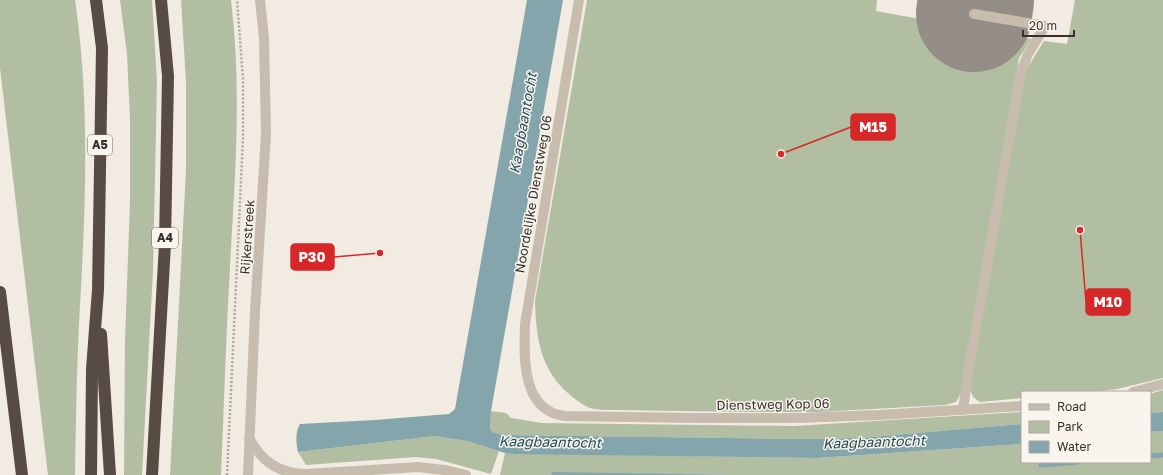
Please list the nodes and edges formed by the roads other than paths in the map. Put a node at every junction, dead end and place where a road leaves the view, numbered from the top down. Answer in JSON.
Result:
{"nodes":[{"id":1,"x":96,"y":0,"type":"edge"},
{"id":2,"x":161,"y":0,"type":"edge"},
{"id":3,"x":260,"y":0,"type":"edge"},
{"id":4,"x":579,"y":0,"type":"edge"},
{"id":5,"x":974,"y":14,"type":"dead end"},
{"id":6,"x":98,"y":290,"type":"junction"},
{"id":7,"x":0,"y":292,"type":"edge"},
{"id":8,"x":1163,"y":384,"type":"edge"},
{"id":9,"x":1137,"y":391,"type":"edge"},
{"id":10,"x":532,"y":393,"type":"joint"},
{"id":11,"x":1021,"y":406,"type":"edge"},
{"id":12,"x":963,"y":410,"type":"junction"},
{"id":13,"x":249,"y":438,"type":"junction"},
{"id":14,"x":22,"y":475,"type":"edge"},
{"id":15,"x":91,"y":475,"type":"edge"},
{"id":16,"x":110,"y":475,"type":"edge"},
{"id":17,"x":152,"y":475,"type":"edge"},
{"id":18,"x":248,"y":475,"type":"edge"},
{"id":19,"x":466,"y":475,"type":"edge"}],
"edges":[{"from":1,"to":6,"type":"highway","number":"A5"},
{"from":2,"to":17,"type":"highway","number":"A4"},
{"from":3,"to":13,"type":"street","name":"Rijkerstreek"},
{"from":4,"to":10,"type":"street","name":"Noordelijke Dienstweg 06"},
{"from":5,"to":12,"type":"street"},
{"from":6,"to":15,"type":"highway","number":"A5"},
{"from":6,"to":16,"type":"highway","number":"A5"},
{"from":7,"to":14,"type":"highway"},
{"from":8,"to":9,"type":"street"},
{"from":10,"to":12,"type":"street","name":"Dienstweg Kop 06"},
{"from":11,"to":12,"type":"street","name":"Dienstweg Kop 06"},
{"from":13,"to":18,"type":"street","name":"Rijkerstreek"},
{"from":13,"to":19,"type":"street"}]}
